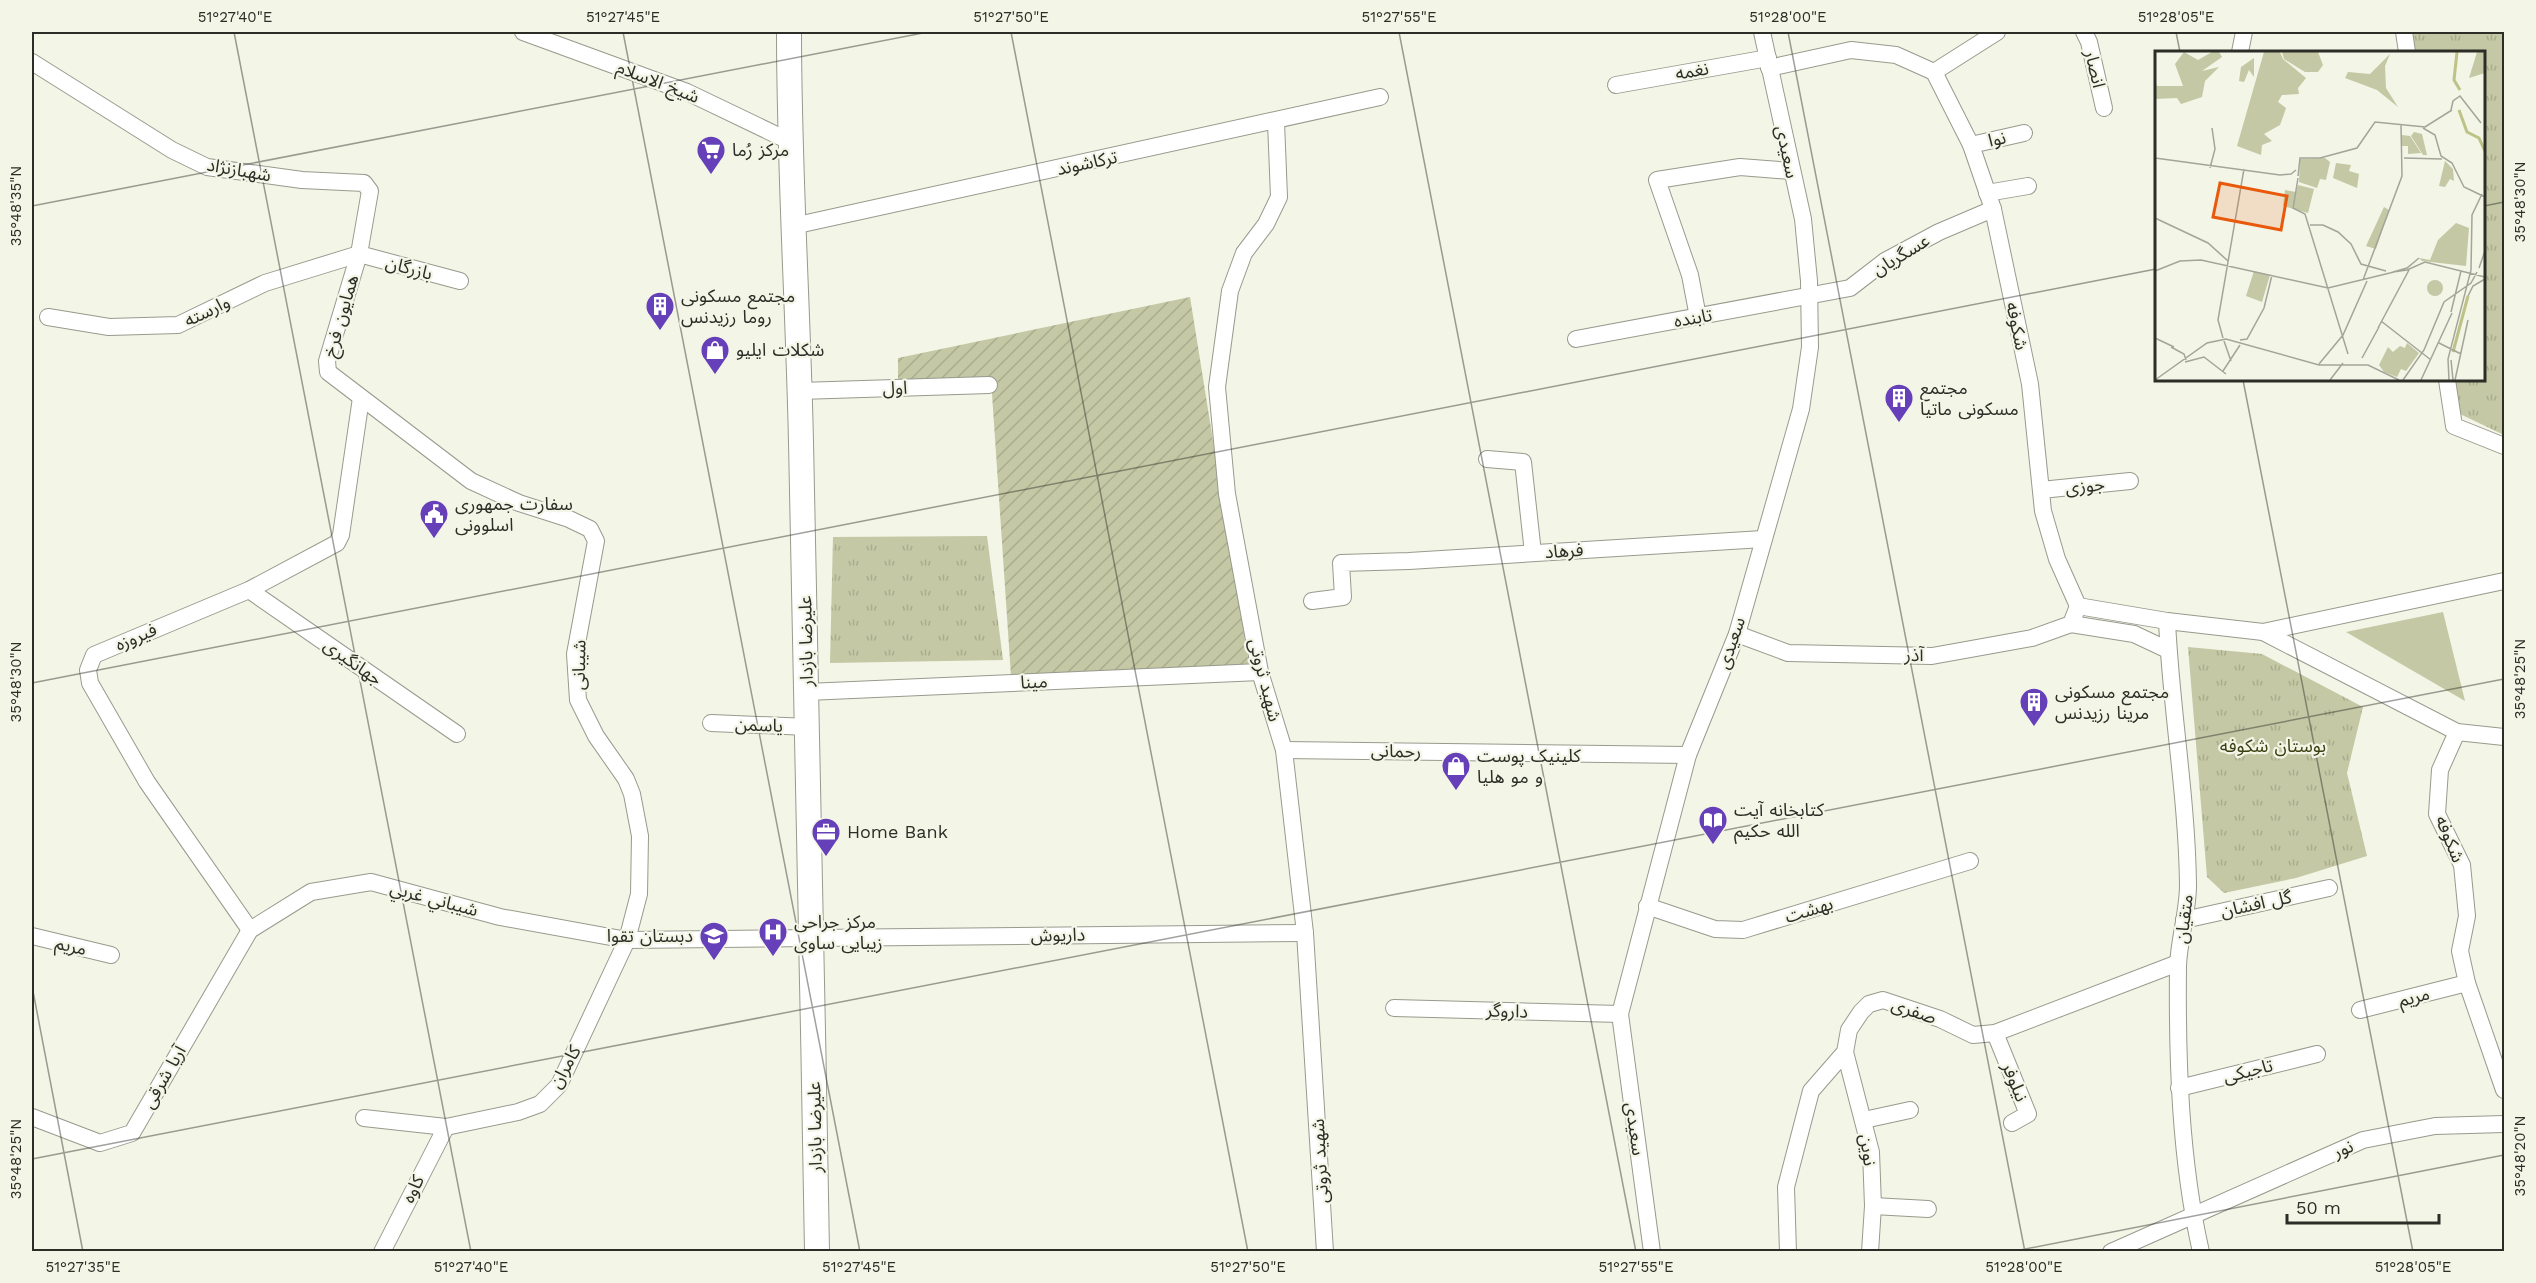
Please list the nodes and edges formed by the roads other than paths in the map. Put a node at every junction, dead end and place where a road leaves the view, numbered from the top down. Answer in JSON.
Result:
{"nodes":[{"id":1,"x":523,"y":32,"type":"edge"},
{"id":2,"x":789,"y":32,"type":"edge"},
{"id":3,"x":1762,"y":32,"type":"edge"},
{"id":4,"x":1997,"y":32,"type":"edge"},
{"id":5,"x":2084,"y":32,"type":"edge"},
{"id":6,"x":2244,"y":32,"type":"edge"},
{"id":7,"x":2404,"y":32,"type":"edge"},
{"id":8,"x":2240,"y":51,"type":"edge"},
{"id":9,"x":2407,"y":51,"type":"edge"},
{"id":10,"x":32,"y":62,"type":"edge"},
{"id":11,"x":1768,"y":63,"type":"junction"},
{"id":12,"x":1934,"y":72,"type":"junction"},
{"id":13,"x":1616,"y":85,"type":"dead end"},
{"id":14,"x":1380,"y":98,"type":"dead end"},
{"id":15,"x":2104,"y":108,"type":"dead end"},
{"id":16,"x":1276,"y":122,"type":"junction"},
{"id":17,"x":2024,"y":133,"type":"dead end"},
{"id":18,"x":789,"y":141,"type":"junction"},
{"id":19,"x":1971,"y":146,"type":"junction"},
{"id":20,"x":1791,"y":171,"type":"junction"},
{"id":21,"x":2028,"y":186,"type":"dead end"},
{"id":22,"x":1990,"y":201,"type":"junction"},
{"id":23,"x":793,"y":226,"type":"junction"},
{"id":24,"x":358,"y":254,"type":"junction"},
{"id":25,"x":460,"y":281,"type":"dead end"},
{"id":26,"x":1810,"y":297,"type":"junction"},
{"id":27,"x":48,"y":317,"type":"dead end"},
{"id":28,"x":1698,"y":317,"type":"junction"},
{"id":29,"x":1576,"y":339,"type":"dead end"},
{"id":30,"x":2447,"y":381,"type":"edge"},
{"id":31,"x":989,"y":385,"type":"dead end"},
{"id":32,"x":800,"y":391,"type":"junction"},
{"id":33,"x":361,"y":398,"type":"junction"},
{"id":34,"x":2505,"y":446,"type":"edge"},
{"id":35,"x":1487,"y":459,"type":"dead end"},
{"id":36,"x":2130,"y":481,"type":"dead end"},
{"id":37,"x":2041,"y":490,"type":"junction"},
{"id":38,"x":1763,"y":538,"type":"junction"},
{"id":39,"x":1533,"y":553,"type":"junction"},
{"id":40,"x":2505,"y":581,"type":"edge"},
{"id":41,"x":249,"y":590,"type":"junction"},
{"id":42,"x":1343,"y":597,"type":"dead end"},
{"id":43,"x":2078,"y":606,"type":"junction"},
{"id":44,"x":2167,"y":621,"type":"junction"},
{"id":45,"x":2071,"y":624,"type":"junction"},
{"id":46,"x":2262,"y":632,"type":"junction"},
{"id":47,"x":1737,"y":634,"type":"junction"},
{"id":48,"x":2168,"y":650,"type":"junction"},
{"id":49,"x":1260,"y":672,"type":"junction"},
{"id":50,"x":807,"y":692,"type":"junction"},
{"id":51,"x":711,"y":723,"type":"dead end"},
{"id":52,"x":808,"y":727,"type":"junction"},
{"id":53,"x":2457,"y":732,"type":"junction"},
{"id":54,"x":457,"y":734,"type":"dead end"},
{"id":55,"x":2505,"y":737,"type":"edge"},
{"id":56,"x":1284,"y":750,"type":"junction"},
{"id":57,"x":1688,"y":755,"type":"junction"},
{"id":58,"x":1970,"y":861,"type":"dead end"},
{"id":59,"x":2329,"y":888,"type":"dead end"},
{"id":60,"x":1647,"y":906,"type":"junction"},
{"id":61,"x":2184,"y":920,"type":"junction"},
{"id":62,"x":250,"y":930,"type":"junction"},
{"id":63,"x":1305,"y":933,"type":"junction"},
{"id":64,"x":32,"y":936,"type":"edge"},
{"id":65,"x":812,"y":938,"type":"junction"},
{"id":66,"x":627,"y":940,"type":"junction"},
{"id":67,"x":111,"y":955,"type":"dead end"},
{"id":68,"x":2178,"y":963,"type":"junction"},
{"id":69,"x":2467,"y":983,"type":"junction"},
{"id":70,"x":1394,"y":1008,"type":"dead end"},
{"id":71,"x":2360,"y":1010,"type":"dead end"},
{"id":72,"x":1620,"y":1014,"type":"junction"},
{"id":73,"x":1995,"y":1033,"type":"junction"},
{"id":74,"x":1845,"y":1052,"type":"junction"},
{"id":75,"x":2317,"y":1054,"type":"dead end"},
{"id":76,"x":2179,"y":1088,"type":"junction"},
{"id":77,"x":2505,"y":1090,"type":"edge"},
{"id":78,"x":1910,"y":1110,"type":"dead end"},
{"id":79,"x":32,"y":1117,"type":"edge"},
{"id":80,"x":364,"y":1118,"type":"dead end"},
{"id":81,"x":1864,"y":1120,"type":"junction"},
{"id":82,"x":2012,"y":1123,"type":"dead end"},
{"id":83,"x":2505,"y":1124,"type":"edge"},
{"id":84,"x":446,"y":1127,"type":"junction"},
{"id":85,"x":1873,"y":1206,"type":"junction"},
{"id":86,"x":1928,"y":1209,"type":"dead end"},
{"id":87,"x":2193,"y":1217,"type":"junction"},
{"id":88,"x":382,"y":1251,"type":"edge"},
{"id":89,"x":817,"y":1251,"type":"edge"},
{"id":90,"x":1325,"y":1251,"type":"edge"},
{"id":91,"x":1652,"y":1251,"type":"edge"},
{"id":92,"x":1788,"y":1251,"type":"edge"},
{"id":93,"x":1870,"y":1251,"type":"edge"},
{"id":94,"x":2111,"y":1251,"type":"edge"},
{"id":95,"x":2200,"y":1251,"type":"edge"}],
"edges":[{"from":1,"to":18,"type":"street","name":"شیخ الاسلام"},
{"from":2,"to":18,"type":"main road","name":"علیرضا بازدار"},
{"from":3,"to":11,"type":"street","name":"سعیدی"},
{"from":4,"to":12,"type":"street"},
{"from":5,"to":15,"type":"street","name":"انصار"},
{"from":6,"to":8,"type":"street"},
{"from":7,"to":9,"type":"street"},
{"from":10,"to":24,"type":"street","name":"شهبازنژاد"},
{"from":11,"to":12,"type":"street"},
{"from":11,"to":13,"type":"street","name":"نغمه"},
{"from":11,"to":20,"type":"street","name":"سعیدی"},
{"from":12,"to":19,"type":"street","name":"شکوفه"},
{"from":14,"to":16,"type":"street","name":"ترکاشوند"},
{"from":16,"to":23,"type":"street","name":"ترکاشوند"},
{"from":16,"to":49,"type":"street","name":"شهید ثروتی"},
{"from":17,"to":19,"type":"street","name":"نوا"},
{"from":18,"to":23,"type":"main road","name":"علیرضا بازدار"},
{"from":19,"to":22,"type":"street","name":"شکوفه"},
{"from":20,"to":26,"type":"street","name":"سعیدی"},
{"from":20,"to":28,"type":"street"},
{"from":21,"to":22,"type":"street","name":"عسگریان"},
{"from":22,"to":26,"type":"street","name":"عسگریان"},
{"from":22,"to":37,"type":"street","name":"شکوفه"},
{"from":23,"to":32,"type":"main road","name":"علیرضا بازدار"},
{"from":24,"to":25,"type":"street","name":"بازرگان"},
{"from":24,"to":27,"type":"street","name":"وارسته"},
{"from":24,"to":33,"type":"street","name":"همایون فرخ"},
{"from":26,"to":28,"type":"street","name":"تابنده"},
{"from":26,"to":38,"type":"street","name":"سعیدی"},
{"from":28,"to":29,"type":"street","name":"تابنده"},
{"from":30,"to":34,"type":"street"},
{"from":31,"to":32,"type":"street","name":"اول"},
{"from":32,"to":50,"type":"main road","name":"علیرضا بازدار"},
{"from":33,"to":41,"type":"street","name":"فیروزه"},
{"from":33,"to":66,"type":"street","name":"شیبانی"},
{"from":35,"to":39,"type":"street"},
{"from":36,"to":37,"type":"street","name":"جوزی"},
{"from":37,"to":43,"type":"street","name":"شکوفه"},
{"from":38,"to":39,"type":"street","name":"فرهاد"},
{"from":38,"to":47,"type":"street","name":"سعیدی"},
{"from":39,"to":42,"type":"street","name":"فرهاد"},
{"from":40,"to":46,"type":"street"},
{"from":41,"to":54,"type":"street","name":"جهانگیری"},
{"from":41,"to":62,"type":"street","name":"فیروزه"},
{"from":43,"to":44,"type":"street"},
{"from":43,"to":45,"type":"street"},
{"from":44,"to":46,"type":"street"},
{"from":44,"to":48,"type":"street","name":"متقیان"},
{"from":45,"to":47,"type":"street","name":"آذر"},
{"from":45,"to":48,"type":"street"},
{"from":46,"to":53,"type":"street"},
{"from":47,"to":57,"type":"street","name":"سعیدی"},
{"from":48,"to":61,"type":"street","name":"متقیان"},
{"from":49,"to":50,"type":"street","name":"مینا"},
{"from":49,"to":56,"type":"street","name":"شهید ثروتی"},
{"from":50,"to":52,"type":"main road","name":"علیرضا بازدار"},
{"from":51,"to":52,"type":"street","name":"یاسمن"},
{"from":52,"to":65,"type":"main road","name":"علیرضا بازدار"},
{"from":53,"to":55,"type":"street"},
{"from":53,"to":69,"type":"street","name":"شکوفه"},
{"from":56,"to":57,"type":"street","name":"رحمانی"},
{"from":56,"to":63,"type":"street","name":"شهید ثروتی"},
{"from":57,"to":60,"type":"street","name":"سعیدی"},
{"from":58,"to":60,"type":"street","name":"بهشت"},
{"from":59,"to":61,"type":"street","name":"گل افشان"},
{"from":60,"to":72,"type":"street","name":"سعیدی"},
{"from":61,"to":68,"type":"street","name":"متقیان"},
{"from":62,"to":66,"type":"street","name":"شيباني غربي"},
{"from":62,"to":79,"type":"street","name":"آریا شرقی"},
{"from":63,"to":65,"type":"street","name":"داریوش"},
{"from":63,"to":90,"type":"street","name":"شهید ثروتی"},
{"from":64,"to":67,"type":"street","name":"مریم"},
{"from":65,"to":66,"type":"street"},
{"from":65,"to":89,"type":"main road","name":"علیرضا بازدار"},
{"from":66,"to":84,"type":"street","name":"کامران"},
{"from":68,"to":73,"type":"street","name":"صفری"},
{"from":68,"to":76,"type":"street","name":"متقیان"},
{"from":69,"to":71,"type":"street","name":"مریم"},
{"from":69,"to":77,"type":"street","name":"شکوفه"},
{"from":70,"to":72,"type":"street","name":"داروگر"},
{"from":72,"to":91,"type":"street","name":"سعیدی"},
{"from":73,"to":74,"type":"street","name":"صفری"},
{"from":73,"to":82,"type":"street","name":"نیلوفر"},
{"from":74,"to":81,"type":"street","name":"نوین"},
{"from":74,"to":92,"type":"street","name":"صفری"},
{"from":75,"to":76,"type":"street","name":"تاجیکی"},
{"from":76,"to":87,"type":"street","name":"متقیان"},
{"from":78,"to":81,"type":"street"},
{"from":80,"to":84,"type":"street","name":"کامران"},
{"from":81,"to":85,"type":"street","name":"نوین"},
{"from":83,"to":87,"type":"street","name":"نور"},
{"from":84,"to":88,"type":"street","name":"کاوه"},
{"from":85,"to":86,"type":"street"},
{"from":85,"to":93,"type":"street","name":"نوین"},
{"from":87,"to":94,"type":"street"},
{"from":87,"to":95,"type":"street","name":"متقیان"}]}
